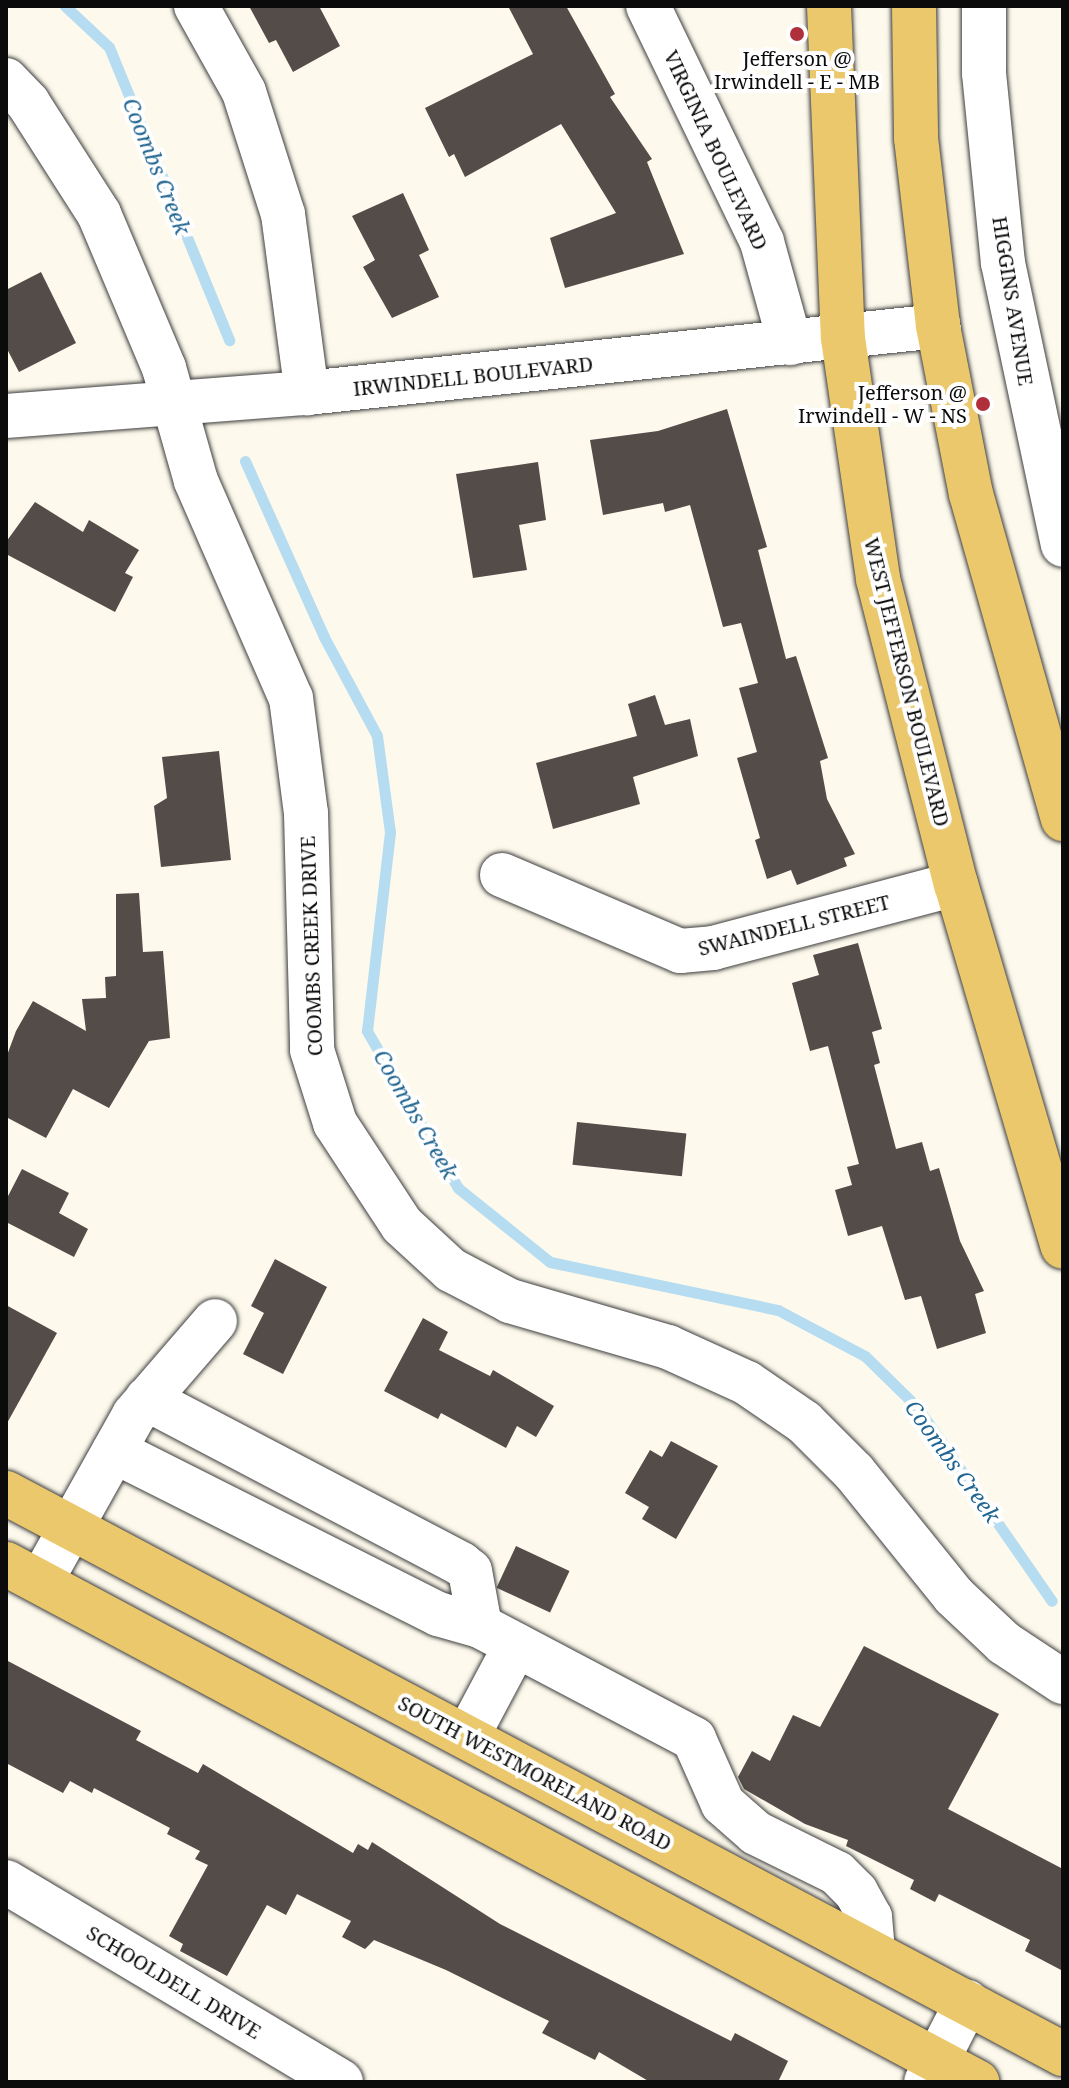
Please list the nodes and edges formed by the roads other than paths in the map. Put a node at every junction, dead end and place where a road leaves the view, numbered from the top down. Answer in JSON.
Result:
{"nodes":[{"id":1,"x":196,"y":6,"type":"edge"},
{"id":2,"x":648,"y":6,"type":"edge"},
{"id":3,"x":829,"y":6,"type":"edge"},
{"id":4,"x":914,"y":6,"type":"edge"},
{"id":5,"x":984,"y":6,"type":"edge"},
{"id":6,"x":6,"y":80,"type":"edge"},
{"id":7,"x":938,"y":326,"type":"junction"},
{"id":8,"x":843,"y":338,"type":"junction"},
{"id":9,"x":790,"y":343,"type":"junction"},
{"id":10,"x":307,"y":393,"type":"junction"},
{"id":11,"x":174,"y":404,"type":"junction"},
{"id":12,"x":6,"y":416,"type":"edge"},
{"id":13,"x":1063,"y":545,"type":"edge"},
{"id":14,"x":1063,"y":819,"type":"edge"},
{"id":15,"x":502,"y":875,"type":"dead end"},
{"id":16,"x":956,"y":884,"type":"junction"},
{"id":17,"x":1063,"y":1247,"type":"edge"},
{"id":18,"x":215,"y":1321,"type":"dead end"},
{"id":19,"x":147,"y":1399,"type":"junction"},
{"id":20,"x":114,"y":1451,"type":"junction"},
{"id":21,"x":6,"y":1493,"type":"edge"},
{"id":22,"x":71,"y":1527,"type":"junction"},
{"id":23,"x":24,"y":1573,"type":"edge"},
{"id":24,"x":498,"y":1635,"type":"junction"},
{"id":25,"x":1063,"y":1682,"type":"edge"},
{"id":26,"x":467,"y":1737,"type":"junction"},
{"id":27,"x":6,"y":1882,"type":"edge"},
{"id":28,"x":873,"y":1953,"type":"junction"},
{"id":29,"x":967,"y":2002,"type":"junction"},
{"id":30,"x":1063,"y":2054,"type":"edge"},
{"id":31,"x":932,"y":2072,"type":"edge"},
{"id":32,"x":341,"y":2082,"type":"edge"},
{"id":33,"x":977,"y":2082,"type":"edge"}],
"edges":[{"from":1,"to":10,"type":"street"},
{"from":2,"to":9,"type":"street","name":"VIRGINIA BOULEVARD"},
{"from":3,"to":8,"type":"main road","name":"WEST JEFFERSON BOULEVARD"},
{"from":4,"to":7,"type":"main road"},
{"from":5,"to":13,"type":"street","name":"HIGGINS AVENUE"},
{"from":6,"to":11,"type":"street","name":"COOMBS CREEK DRIVE"},
{"from":7,"to":8,"type":"street","name":"IRWINDELL BOULEVARD"},
{"from":7,"to":14,"type":"main road"},
{"from":8,"to":9,"type":"street","name":"IRWINDELL BOULEVARD"},
{"from":8,"to":16,"type":"main road","name":"WEST JEFFERSON BOULEVARD"},
{"from":9,"to":10,"type":"street","name":"IRWINDELL BOULEVARD"},
{"from":10,"to":11,"type":"street","name":"IRWINDELL BOULEVARD"},
{"from":11,"to":12,"type":"street","name":"IRWINDELL BOULEVARD"},
{"from":11,"to":25,"type":"street","name":"COOMBS CREEK DRIVE"},
{"from":15,"to":16,"type":"street","name":"SWAINDELL STREET"},
{"from":16,"to":17,"type":"main road","name":"WEST JEFFERSON BOULEVARD"},
{"from":18,"to":19,"type":"street"},
{"from":19,"to":20,"type":"street"},
{"from":19,"to":24,"type":"street"},
{"from":20,"to":22,"type":"street"},
{"from":20,"to":24,"type":"street"},
{"from":21,"to":22,"type":"main road","name":"SOUTH WESTMORELAND ROAD"},
{"from":22,"to":23,"type":"street"},
{"from":22,"to":26,"type":"main road","name":"SOUTH WESTMORELAND ROAD"},
{"from":23,"to":31,"type":"main road"},
{"from":24,"to":26,"type":"street"},
{"from":24,"to":28,"type":"street"},
{"from":26,"to":28,"type":"main road","name":"SOUTH WESTMORELAND ROAD"},
{"from":27,"to":32,"type":"street","name":"SCHOOLDELL DRIVE"},
{"from":28,"to":29,"type":"main road","name":"SOUTH WESTMORELAND ROAD"},
{"from":29,"to":30,"type":"main road","name":"SOUTH WESTMORELAND ROAD"},
{"from":29,"to":31,"type":"street"},
{"from":31,"to":33,"type":"main road"}]}
